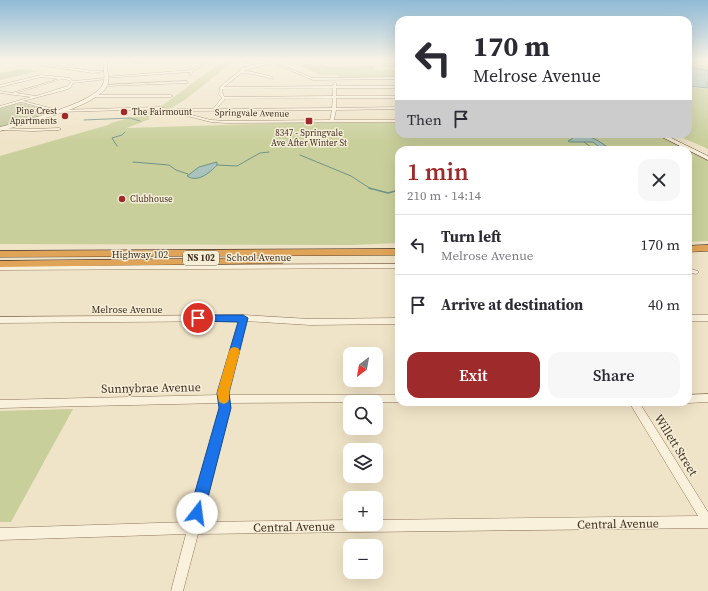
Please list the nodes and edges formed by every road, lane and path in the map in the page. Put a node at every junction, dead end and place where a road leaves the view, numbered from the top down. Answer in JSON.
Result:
{"nodes":[{"id":1,"x":335,"y":87,"type":"edge"},
{"id":2,"x":32,"y":88,"type":"edge"},
{"id":3,"x":68,"y":88,"type":"edge"},
{"id":4,"x":104,"y":88,"type":"edge"},
{"id":5,"x":221,"y":88,"type":"joint"},
{"id":6,"x":269,"y":88,"type":"edge"},
{"id":7,"x":0,"y":92,"type":"edge"},
{"id":8,"x":11,"y":94,"type":"junction"},
{"id":9,"x":95,"y":96,"type":"junction"},
{"id":10,"x":171,"y":96,"type":"dead end"},
{"id":11,"x":38,"y":97,"type":"junction"},
{"id":12,"x":224,"y":98,"type":"junction"},
{"id":13,"x":334,"y":98,"type":"junction"},
{"id":14,"x":395,"y":98,"type":"edge"},
{"id":15,"x":22,"y":102,"type":"junction"},
{"id":16,"x":0,"y":108,"type":"edge"},
{"id":17,"x":395,"y":108,"type":"edge"},
{"id":18,"x":214,"y":109,"type":"junction"},
{"id":19,"x":334,"y":109,"type":"junction"},
{"id":20,"x":169,"y":110,"type":"junction"},
{"id":21,"x":58,"y":111,"type":"junction"},
{"id":22,"x":210,"y":113,"type":"dead end"},
{"id":23,"x":203,"y":119,"type":"junction"},
{"id":24,"x":332,"y":121,"type":"junction"},
{"id":25,"x":395,"y":121,"type":"edge"},
{"id":26,"x":0,"y":129,"type":"edge"},
{"id":27,"x":59,"y":129,"type":"dead end"},
{"id":28,"x":667,"y":138,"type":"edge"},
{"id":29,"x":676,"y":138,"type":"edge"},
{"id":30,"x":684,"y":146,"type":"edge"},
{"id":31,"x":692,"y":150,"type":"edge"},
{"id":32,"x":708,"y":153,"type":"edge"},
{"id":33,"x":708,"y":158,"type":"edge"},
{"id":34,"x":708,"y":248,"type":"edge"},
{"id":35,"x":0,"y":249,"type":"edge"},
{"id":36,"x":692,"y":249,"type":"edge"},
{"id":37,"x":395,"y":252,"type":"edge"},
{"id":38,"x":239,"y":253,"type":"junction"},
{"id":39,"x":0,"y":254,"type":"edge"},
{"id":40,"x":692,"y":256,"type":"edge"},
{"id":41,"x":708,"y":256,"type":"edge"},
{"id":42,"x":395,"y":257,"type":"edge"},
{"id":43,"x":0,"y":258,"type":"edge"},
{"id":44,"x":330,"y":258,"type":"junction"},
{"id":45,"x":0,"y":264,"type":"edge"},
{"id":46,"x":395,"y":266,"type":"edge"},
{"id":47,"x":0,"y":268,"type":"edge"},
{"id":48,"x":692,"y":271,"type":"edge"},
{"id":49,"x":696,"y":272,"type":"dead end"},
{"id":50,"x":243,"y":318,"type":"junction"},
{"id":51,"x":692,"y":318,"type":"edge"},
{"id":52,"x":708,"y":318,"type":"edge"},
{"id":53,"x":0,"y":320,"type":"edge"},
{"id":54,"x":395,"y":321,"type":"edge"},
{"id":55,"x":708,"y":398,"type":"edge"},
{"id":56,"x":224,"y":399,"type":"junction"},
{"id":57,"x":395,"y":399,"type":"edge"},
{"id":58,"x":692,"y":399,"type":"edge"},
{"id":59,"x":0,"y":404,"type":"edge"},
{"id":60,"x":636,"y":406,"type":"edge"},
{"id":61,"x":708,"y":522,"type":"edge"},
{"id":62,"x":193,"y":528,"type":"junction"},
{"id":63,"x":0,"y":534,"type":"edge"},
{"id":64,"x":177,"y":591,"type":"edge"}],
"edges":[{"from":1,"to":13,"type":"street"},
{"from":2,"to":8,"type":"street"},
{"from":3,"to":11,"type":"street"},
{"from":4,"to":9,"type":"main road"},
{"from":5,"to":6,"type":"street"},
{"from":5,"to":12,"type":"street"},
{"from":7,"to":8,"type":"street"},
{"from":8,"to":11,"type":"street"},
{"from":9,"to":10,"type":"street"},
{"from":9,"to":21,"type":"main road"},
{"from":11,"to":15,"type":"street"},
{"from":12,"to":13,"type":"street"},
{"from":12,"to":18,"type":"street"},
{"from":13,"to":14,"type":"street"},
{"from":13,"to":19,"type":"street"},
{"from":15,"to":16,"type":"street"},
{"from":15,"to":21,"type":"street","name":"Springvale Avenue"},
{"from":17,"to":19,"type":"street"},
{"from":18,"to":19,"type":"street"},
{"from":18,"to":20,"type":"street"},
{"from":19,"to":24,"type":"street"},
{"from":20,"to":21,"type":"street","name":"Springvale Avenue"},
{"from":20,"to":23,"type":"street","name":"Springvale Avenue"},
{"from":21,"to":26,"type":"main road"},
{"from":22,"to":23,"type":"street"},
{"from":23,"to":24,"type":"street","name":"Springvale Avenue"},
{"from":24,"to":25,"type":"street","name":"Springvale Avenue"},
{"from":26,"to":27,"type":"street"},
{"from":28,"to":30,"type":"main road"},
{"from":29,"to":32,"type":"main road"},
{"from":31,"to":33,"type":"main road"},
{"from":34,"to":36,"type":"highway"},
{"from":35,"to":38,"type":"highway"},
{"from":37,"to":38,"type":"highway","name":"Highway 102","number":"NS 102"},
{"from":38,"to":39,"type":"highway","name":"Highway 102","number":"NS 102"},
{"from":40,"to":41,"type":"highway"},
{"from":42,"to":44,"type":"highway","name":"Highway 102","number":"NS 102"},
{"from":43,"to":44,"type":"highway","name":"Highway 102","number":"NS 102"},
{"from":44,"to":45,"type":"highway"},
{"from":46,"to":47,"type":"street","name":"School Avenue"},
{"from":48,"to":49,"type":"street"},
{"from":50,"to":53,"type":"street","name":"Melrose Avenue"},
{"from":50,"to":54,"type":"street","name":"Melrose Avenue"},
{"from":50,"to":56,"type":"street"},
{"from":51,"to":52,"type":"street"},
{"from":55,"to":58,"type":"street"},
{"from":56,"to":57,"type":"street","name":"Sunnybrae Avenue"},
{"from":56,"to":59,"type":"street","name":"Sunnybrae Avenue"},
{"from":56,"to":62,"type":"street"},
{"from":60,"to":61,"type":"street","name":"Willett Street"},
{"from":61,"to":62,"type":"street","name":"Central Avenue"},
{"from":62,"to":63,"type":"street","name":"Central Avenue"},
{"from":62,"to":64,"type":"street"}]}
